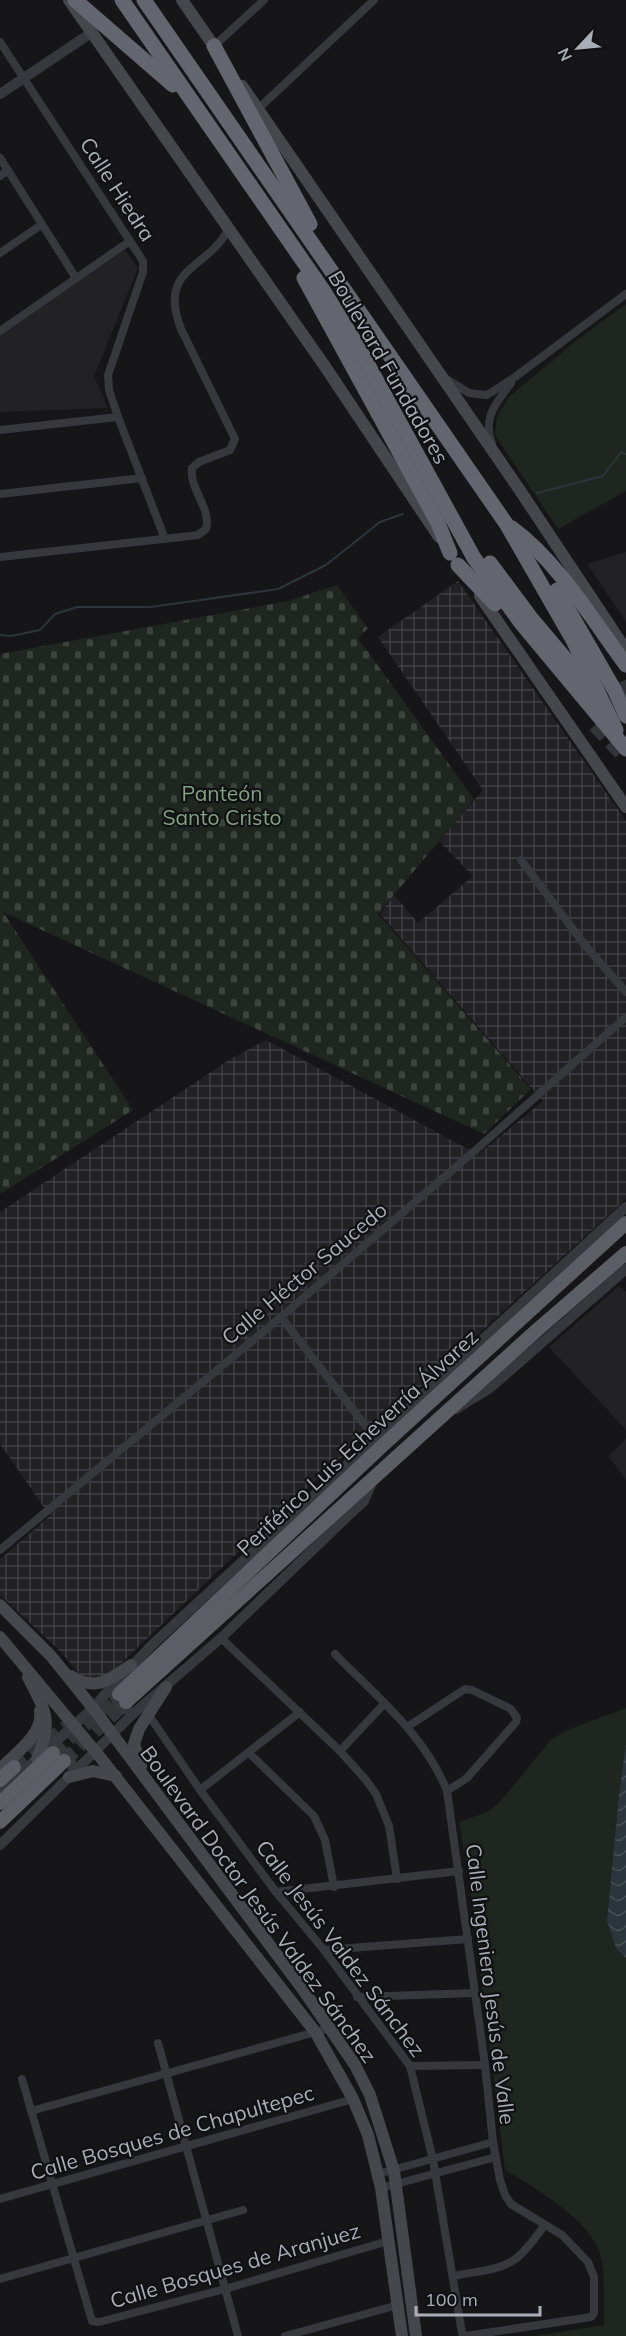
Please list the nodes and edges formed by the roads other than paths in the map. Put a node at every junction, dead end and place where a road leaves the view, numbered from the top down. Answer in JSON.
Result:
{"nodes":[{"id":1,"x":69,"y":0,"type":"edge"},
{"id":2,"x":75,"y":0,"type":"edge"},
{"id":3,"x":122,"y":0,"type":"edge"},
{"id":4,"x":144,"y":0,"type":"edge"},
{"id":5,"x":182,"y":0,"type":"edge"},
{"id":6,"x":264,"y":0,"type":"edge"},
{"id":7,"x":374,"y":0,"type":"edge"},
{"id":8,"x":91,"y":33,"type":"junction"},
{"id":9,"x":0,"y":42,"type":"edge"},
{"id":10,"x":214,"y":46,"type":"junction"},
{"id":11,"x":23,"y":77,"type":"junction"},
{"id":12,"x":0,"y":93,"type":"edge"},
{"id":13,"x":193,"y":104,"type":"junction"},
{"id":14,"x":258,"y":109,"type":"junction"},
{"id":15,"x":0,"y":158,"type":"edge"},
{"id":16,"x":4,"y":173,"type":"edge"},
{"id":17,"x":41,"y":225,"type":"junction"},
{"id":18,"x":228,"y":230,"type":"junction"},
{"id":19,"x":130,"y":241,"type":"junction"},
{"id":20,"x":0,"y":253,"type":"edge"},
{"id":21,"x":76,"y":278,"type":"junction"},
{"id":22,"x":339,"y":280,"type":"junction"},
{"id":23,"x":626,"y":294,"type":"edge"},
{"id":24,"x":0,"y":331,"type":"edge"},
{"id":25,"x":515,"y":377,"type":"junction"},
{"id":26,"x":443,"y":378,"type":"junction"},
{"id":27,"x":118,"y":417,"type":"junction"},
{"id":28,"x":0,"y":430,"type":"edge"},
{"id":29,"x":498,"y":458,"type":"junction"},
{"id":30,"x":142,"y":478,"type":"junction"},
{"id":31,"x":422,"y":492,"type":"junction"},
{"id":32,"x":0,"y":494,"type":"edge"},
{"id":33,"x":507,"y":525,"type":"junction"},
{"id":34,"x":165,"y":539,"type":"junction"},
{"id":35,"x":528,"y":546,"type":"junction"},
{"id":36,"x":0,"y":557,"type":"edge"},
{"id":37,"x":454,"y":559,"type":"junction"},
{"id":38,"x":626,"y":650,"type":"edge"},
{"id":39,"x":626,"y":665,"type":"tunnel mouth"},
{"id":40,"x":619,"y":683,"type":"tunnel mouth"},
{"id":41,"x":626,"y":716,"type":"edge"},
{"id":42,"x":595,"y":725,"type":"tunnel mouth"},
{"id":43,"x":626,"y":728,"type":"edge"},
{"id":44,"x":626,"y":807,"type":"edge"},
{"id":45,"x":520,"y":860,"type":"dead end"},
{"id":46,"x":626,"y":992,"type":"edge"},
{"id":47,"x":626,"y":1017,"type":"edge"},
{"id":48,"x":626,"y":1207,"type":"edge"},
{"id":49,"x":623,"y":1227,"type":"edge"},
{"id":50,"x":626,"y":1253,"type":"edge"},
{"id":51,"x":626,"y":1269,"type":"edge"},
{"id":52,"x":281,"y":1317,"type":"junction"},
{"id":53,"x":435,"y":1422,"type":"junction"},
{"id":54,"x":378,"y":1443,"type":"junction"},
{"id":55,"x":372,"y":1482,"type":"junction"},
{"id":56,"x":0,"y":1550,"type":"edge"},
{"id":57,"x":0,"y":1605,"type":"edge"},
{"id":58,"x":0,"y":1637,"type":"edge"},
{"id":59,"x":221,"y":1638,"type":"junction"},
{"id":60,"x":335,"y":1654,"type":"dead end"},
{"id":61,"x":15,"y":1655,"type":"junction"},
{"id":62,"x":135,"y":1669,"type":"junction"},
{"id":63,"x":63,"y":1670,"type":"junction"},
{"id":64,"x":166,"y":1687,"type":"junction"},
{"id":65,"x":36,"y":1692,"type":"junction"},
{"id":66,"x":122,"y":1697,"type":"junction"},
{"id":67,"x":384,"y":1704,"type":"junction"},
{"id":68,"x":93,"y":1708,"type":"junction"},
{"id":69,"x":300,"y":1712,"type":"junction"},
{"id":70,"x":148,"y":1714,"type":"junction"},
{"id":71,"x":74,"y":1725,"type":"junction"},
{"id":72,"x":407,"y":1727,"type":"junction"},
{"id":73,"x":113,"y":1735,"type":"junction"},
{"id":74,"x":340,"y":1750,"type":"junction"},
{"id":75,"x":96,"y":1751,"type":"junction"},
{"id":76,"x":249,"y":1752,"type":"junction"},
{"id":77,"x":55,"y":1754,"type":"junction"},
{"id":78,"x":37,"y":1760,"type":"junction"},
{"id":79,"x":7,"y":1768,"type":"edge"},
{"id":80,"x":71,"y":1775,"type":"junction"},
{"id":81,"x":116,"y":1776,"type":"junction"},
{"id":82,"x":0,"y":1780,"type":"edge"},
{"id":83,"x":200,"y":1790,"type":"junction"},
{"id":84,"x":447,"y":1791,"type":"junction"},
{"id":85,"x":0,"y":1792,"type":"edge"},
{"id":86,"x":158,"y":1799,"type":"junction"},
{"id":87,"x":0,"y":1803,"type":"edge"},
{"id":88,"x":0,"y":1822,"type":"edge"},
{"id":89,"x":0,"y":1845,"type":"edge"},
{"id":90,"x":459,"y":1871,"type":"junction"},
{"id":91,"x":397,"y":1879,"type":"junction"},
{"id":92,"x":334,"y":1887,"type":"junction"},
{"id":93,"x":276,"y":1892,"type":"junction"},
{"id":94,"x":468,"y":1939,"type":"junction"},
{"id":95,"x":324,"y":1950,"type":"junction"},
{"id":96,"x":474,"y":1993,"type":"junction"},
{"id":97,"x":357,"y":1997,"type":"junction"},
{"id":98,"x":330,"y":2028,"type":"junction"},
{"id":99,"x":316,"y":2033,"type":"junction"},
{"id":100,"x":158,"y":2043,"type":"dead end"},
{"id":101,"x":485,"y":2065,"type":"junction"},
{"id":102,"x":410,"y":2066,"type":"junction"},
{"id":103,"x":166,"y":2072,"type":"junction"},
{"id":104,"x":22,"y":2079,"type":"dead end"},
{"id":105,"x":353,"y":2099,"type":"junction"},
{"id":106,"x":31,"y":2111,"type":"junction"},
{"id":107,"x":493,"y":2142,"type":"junction"},
{"id":108,"x":186,"y":2147,"type":"junction"},
{"id":109,"x":496,"y":2157,"type":"junction"},
{"id":110,"x":433,"y":2160,"type":"junction"},
{"id":111,"x":394,"y":2171,"type":"junction"},
{"id":112,"x":435,"y":2172,"type":"junction"},
{"id":113,"x":378,"y":2174,"type":"junction"},
{"id":114,"x":52,"y":2184,"type":"junction"},
{"id":115,"x":397,"y":2184,"type":"junction"},
{"id":116,"x":381,"y":2188,"type":"junction"},
{"id":117,"x":0,"y":2199,"type":"edge"},
{"id":118,"x":243,"y":2210,"type":"dead end"},
{"id":119,"x":206,"y":2221,"type":"junction"},
{"id":120,"x":545,"y":2225,"type":"junction"},
{"id":121,"x":388,"y":2241,"type":"junction"},
{"id":122,"x":74,"y":2260,"type":"junction"},
{"id":123,"x":454,"y":2276,"type":"junction"},
{"id":124,"x":0,"y":2279,"type":"edge"},
{"id":125,"x":225,"y":2289,"type":"junction"},
{"id":126,"x":398,"y":2305,"type":"junction"},
{"id":127,"x":238,"y":2336,"type":"edge"},
{"id":128,"x":285,"y":2336,"type":"edge"},
{"id":129,"x":402,"y":2336,"type":"edge"},
{"id":130,"x":416,"y":2336,"type":"edge"},
{"id":131,"x":465,"y":2336,"type":"edge"}],
"edges":[{"from":1,"to":8,"type":"main road"},
{"from":2,"to":13,"type":"highway"},
{"from":3,"to":13,"type":"highway"},
{"from":4,"to":22,"type":"highway","name":"Boulevard Fundadores"},
{"from":5,"to":10,"type":"main road"},
{"from":6,"to":10,"type":"street"},
{"from":7,"to":14,"type":"street"},
{"from":8,"to":11,"type":"street"},
{"from":8,"to":18,"type":"main road"},
{"from":9,"to":11,"type":"street","name":"Calle Hiedra"},
{"from":10,"to":14,"type":"main road"},
{"from":10,"to":22,"type":"highway"},
{"from":11,"to":12,"type":"street"},
{"from":11,"to":19,"type":"street","name":"Calle Hiedra"},
{"from":13,"to":31,"type":"highway"},
{"from":14,"to":26,"type":"main road"},
{"from":15,"to":16,"type":"street"},
{"from":16,"to":17,"type":"street"},
{"from":17,"to":20,"type":"street"},
{"from":17,"to":21,"type":"street"},
{"from":18,"to":31,"type":"main road"},
{"from":18,"to":34,"type":"street"},
{"from":19,"to":21,"type":"street"},
{"from":19,"to":27,"type":"street","name":"Calle Hiedra"},
{"from":21,"to":24,"type":"street"},
{"from":22,"to":33,"type":"highway","name":"Boulevard Fundadores"},
{"from":23,"to":25,"type":"street"},
{"from":25,"to":26,"type":"street"},
{"from":25,"to":29,"type":"street"},
{"from":26,"to":29,"type":"main road"},
{"from":27,"to":28,"type":"street"},
{"from":27,"to":30,"type":"street","name":"Calle Hiedra"},
{"from":29,"to":38,"type":"main road"},
{"from":30,"to":32,"type":"street"},
{"from":30,"to":34,"type":"street","name":"Calle Hiedra"},
{"from":31,"to":33,"type":"highway","name":"Boulevard Fundadores"},
{"from":31,"to":37,"type":"highway"},
{"from":31,"to":43,"type":"highway"},
{"from":33,"to":35,"type":"highway"},
{"from":33,"to":39,"type":"highway"},
{"from":34,"to":36,"type":"street"},
{"from":35,"to":40,"type":"highway"},
{"from":35,"to":41,"type":"highway"},
{"from":37,"to":42,"type":"highway"},
{"from":37,"to":44,"type":"main road"},
{"from":45,"to":46,"type":"street"},
{"from":47,"to":52,"type":"street","name":"Calle Héctor Saucedo"},
{"from":48,"to":54,"type":"street"},
{"from":49,"to":54,"type":"highway","name":"Periférico Luis Echeverría Álvarez"},
{"from":50,"to":53,"type":"highway","name":"Periférico Luis Echeverría Álvarez"},
{"from":51,"to":53,"type":"street"},
{"from":52,"to":54,"type":"street"},
{"from":52,"to":56,"type":"street","name":"Calle Héctor Saucedo"},
{"from":53,"to":55,"type":"highway","name":"Periférico Luis Echeverría Álvarez"},
{"from":54,"to":62,"type":"highway","name":"Periférico Luis Echeverría Álvarez"},
{"from":55,"to":59,"type":"street"},
{"from":55,"to":66,"type":"highway","name":"Periférico Luis Echeverría Álvarez"},
{"from":57,"to":63,"type":"main road","name":"Boulevard Doctor Jesús Valdez Sánchez"},
{"from":58,"to":61,"type":"main road","name":"Boulevard Doctor Jesús Valdez Sánchez"},
{"from":59,"to":64,"type":"street"},
{"from":59,"to":69,"type":"street"},
{"from":60,"to":67,"type":"street","name":"Calle Ingeniero Jesús de Valle"},
{"from":61,"to":65,"type":"main road"},
{"from":61,"to":71,"type":"main road","name":"Boulevard Doctor Jesús Valdez Sánchez"},
{"from":62,"to":63,"type":"main road"},
{"from":62,"to":66,"type":"highway","name":"Periférico Luis Echeverría Álvarez"},
{"from":63,"to":68,"type":"main road","name":"Boulevard Doctor Jesús Valdez Sánchez"},
{"from":64,"to":66,"type":"street"},
{"from":64,"to":70,"type":"main road"},
{"from":65,"to":78,"type":"main road"},
{"from":65,"to":79,"type":"main road"},
{"from":66,"to":68,"type":"street"},
{"from":66,"to":73,"type":"street"},
{"from":67,"to":72,"type":"street","name":"Calle Ingeniero Jesús de Valle"},
{"from":67,"to":74,"type":"street"},
{"from":68,"to":71,"type":"street"},
{"from":68,"to":73,"type":"main road","name":"Boulevard Doctor Jesús Valdez Sánchez"},
{"from":69,"to":74,"type":"street"},
{"from":69,"to":76,"type":"street"},
{"from":70,"to":83,"type":"street","name":"Calle Jesús Valdez Sánchez"},
{"from":70,"to":86,"type":"main road"},
{"from":71,"to":75,"type":"main road","name":"Boulevard Doctor Jesús Valdez Sánchez"},
{"from":71,"to":77,"type":"street"},
{"from":72,"to":84,"type":"street","name":"Calle Ingeniero Jesús de Valle"},
{"from":72,"to":84,"type":"street"},
{"from":73,"to":75,"type":"street"},
{"from":73,"to":86,"type":"main road","name":"Boulevard Doctor Jesús Valdez Sánchez"},
{"from":74,"to":91,"type":"street"},
{"from":75,"to":80,"type":"street"},
{"from":75,"to":81,"type":"main road","name":"Boulevard Doctor Jesús Valdez Sánchez"},
{"from":76,"to":83,"type":"street"},
{"from":76,"to":92,"type":"street"},
{"from":77,"to":78,"type":"street"},
{"from":77,"to":80,"type":"street"},
{"from":77,"to":87,"type":"highway"},
{"from":77,"to":88,"type":"highway"},
{"from":78,"to":85,"type":"street"},
{"from":79,"to":82,"type":"highway"},
{"from":80,"to":81,"type":"main road"},
{"from":80,"to":89,"type":"street"},
{"from":81,"to":99,"type":"main road","name":"Boulevard Doctor Jesús Valdez Sánchez"},
{"from":83,"to":93,"type":"street","name":"Calle Jesús Valdez Sánchez"},
{"from":84,"to":90,"type":"street","name":"Calle Ingeniero Jesús de Valle"},
{"from":86,"to":98,"type":"main road","name":"Boulevard Doctor Jesús Valdez Sánchez"},
{"from":90,"to":91,"type":"street"},
{"from":90,"to":94,"type":"street","name":"Calle Ingeniero Jesús de Valle"},
{"from":91,"to":92,"type":"street"},
{"from":92,"to":93,"type":"street"},
{"from":93,"to":95,"type":"street","name":"Calle Jesús Valdez Sánchez"},
{"from":94,"to":95,"type":"street"},
{"from":94,"to":96,"type":"street","name":"Calle Ingeniero Jesús de Valle"},
{"from":95,"to":97,"type":"street","name":"Calle Jesús Valdez Sánchez"},
{"from":96,"to":97,"type":"street"},
{"from":96,"to":101,"type":"street","name":"Calle Ingeniero Jesús de Valle"},
{"from":97,"to":102,"type":"street","name":"Calle Jesús Valdez Sánchez"},
{"from":98,"to":99,"type":"street"},
{"from":98,"to":111,"type":"main road","name":"Boulevard Doctor Jesús Valdez Sánchez"},
{"from":99,"to":103,"type":"street"},
{"from":99,"to":105,"type":"main road","name":"Boulevard Doctor Jesús Valdez Sánchez"},
{"from":100,"to":103,"type":"street"},
{"from":101,"to":102,"type":"street"},
{"from":101,"to":107,"type":"street","name":"Calle Ingeniero Jesús de Valle"},
{"from":102,"to":110,"type":"street","name":"Calle Jesús Valdez Sánchez"},
{"from":103,"to":106,"type":"street"},
{"from":103,"to":108,"type":"street"},
{"from":104,"to":106,"type":"street"},
{"from":105,"to":108,"type":"street","name":"Calle Bosques de Chapultepec"},
{"from":105,"to":113,"type":"main road","name":"Boulevard Doctor Jesús Valdez Sánchez"},
{"from":106,"to":114,"type":"street"},
{"from":107,"to":109,"type":"street","name":"Calle Ingeniero Jesús de Valle"},
{"from":107,"to":110,"type":"street"},
{"from":108,"to":114,"type":"street","name":"Calle Bosques de Chapultepec"},
{"from":108,"to":119,"type":"street"},
{"from":109,"to":112,"type":"street"},
{"from":109,"to":120,"type":"street","name":"Calle Ingeniero Jesús de Valle"},
{"from":110,"to":111,"type":"street"},
{"from":110,"to":112,"type":"street","name":"Calle Jesús Valdez Sánchez"},
{"from":111,"to":113,"type":"street"},
{"from":111,"to":115,"type":"main road","name":"Boulevard Doctor Jesús Valdez Sánchez"},
{"from":112,"to":115,"type":"street"},
{"from":112,"to":123,"type":"street","name":"Calle Jesús Valdez Sánchez"},
{"from":113,"to":116,"type":"main road","name":"Boulevard Doctor Jesús Valdez Sánchez"},
{"from":114,"to":117,"type":"street","name":"Calle Bosques de Chapultepec"},
{"from":114,"to":122,"type":"street"},
{"from":115,"to":116,"type":"street"},
{"from":115,"to":130,"type":"main road","name":"Boulevard Doctor Jesús Valdez Sánchez"},
{"from":116,"to":121,"type":"main road","name":"Boulevard Doctor Jesús Valdez Sánchez"},
{"from":118,"to":119,"type":"street"},
{"from":119,"to":122,"type":"street"},
{"from":119,"to":125,"type":"street"},
{"from":120,"to":123,"type":"street"},
{"from":120,"to":131,"type":"street","name":"Calle Ingeniero Jesús de Valle"},
{"from":121,"to":125,"type":"street","name":"Calle Bosques de Aranjuez"},
{"from":121,"to":126,"type":"main road","name":"Boulevard Doctor Jesús Valdez Sánchez"},
{"from":122,"to":124,"type":"street"},
{"from":122,"to":125,"type":"street","name":"Calle Bosques de Aranjuez"},
{"from":123,"to":131,"type":"street","name":"Calle Jesús Valdez Sánchez"},
{"from":125,"to":127,"type":"street"},
{"from":126,"to":128,"type":"street"},
{"from":126,"to":129,"type":"main road","name":"Boulevard Doctor Jesús Valdez Sánchez"}]}
